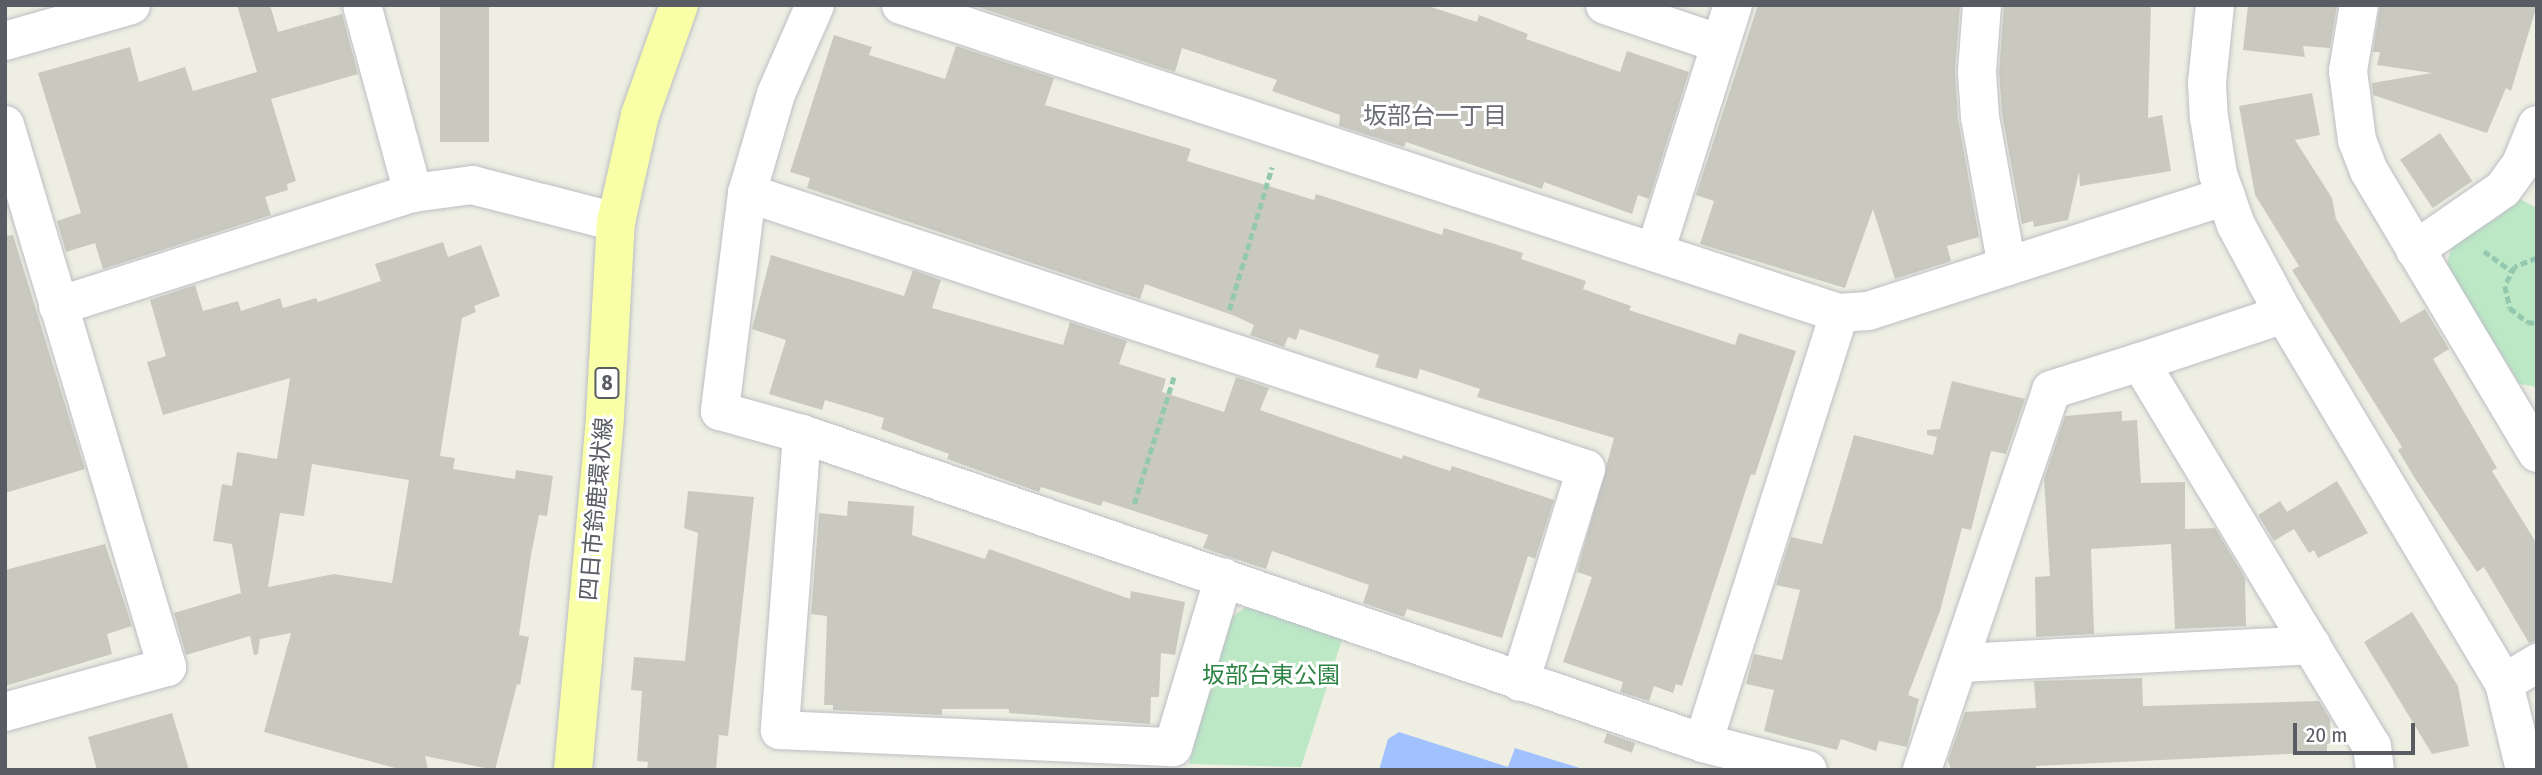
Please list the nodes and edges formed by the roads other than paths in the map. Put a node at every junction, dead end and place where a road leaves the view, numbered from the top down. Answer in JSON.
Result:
{"nodes":[{"id":1,"x":131,"y":5,"type":"edge"},
{"id":2,"x":362,"y":5,"type":"edge"},
{"id":3,"x":679,"y":5,"type":"edge"},
{"id":4,"x":815,"y":5,"type":"edge"},
{"id":5,"x":901,"y":5,"type":"edge"},
{"id":6,"x":1605,"y":5,"type":"edge"},
{"id":7,"x":1733,"y":5,"type":"edge"},
{"id":8,"x":1982,"y":5,"type":"edge"},
{"id":9,"x":2215,"y":5,"type":"edge"},
{"id":10,"x":2359,"y":5,"type":"edge"},
{"id":11,"x":5,"y":41,"type":"edge"},
{"id":12,"x":1721,"y":44,"type":"junction"},
{"id":13,"x":5,"y":125,"type":"edge"},
{"id":14,"x":2537,"y":125,"type":"edge"},
{"id":15,"x":413,"y":193,"type":"junction"},
{"id":16,"x":747,"y":193,"type":"junction"},
{"id":17,"x":2226,"y":196,"type":"junction"},
{"id":18,"x":616,"y":222,"type":"junction"},
{"id":19,"x":2416,"y":250,"type":"junction"},
{"id":20,"x":1655,"y":252,"type":"junction"},
{"id":21,"x":2007,"y":267,"type":"junction"},
{"id":22,"x":58,"y":306,"type":"junction"},
{"id":23,"x":1839,"y":313,"type":"junction"},
{"id":24,"x":2284,"y":314,"type":"junction"},
{"id":25,"x":2140,"y":362,"type":"junction"},
{"id":26,"x":2531,"y":428,"type":"edge"},
{"id":27,"x":802,"y":433,"type":"junction"},
{"id":28,"x":1224,"y":576,"type":"junction"},
{"id":29,"x":2312,"y":645,"type":"junction"},
{"id":30,"x":1960,"y":663,"type":"junction"},
{"id":31,"x":2537,"y":663,"type":"edge"},
{"id":32,"x":1520,"y":682,"type":"junction"},
{"id":33,"x":2504,"y":683,"type":"junction"},
{"id":34,"x":5,"y":712,"type":"edge"},
{"id":35,"x":1703,"y":743,"type":"junction"},
{"id":36,"x":573,"y":770,"type":"edge"},
{"id":37,"x":1808,"y":770,"type":"edge"},
{"id":38,"x":1922,"y":770,"type":"edge"},
{"id":39,"x":2375,"y":770,"type":"edge"},
{"id":40,"x":2525,"y":770,"type":"edge"}],
"edges":[{"from":1,"to":11,"type":"street"},
{"from":2,"to":15,"type":"street"},
{"from":3,"to":18,"type":"main road","name":"四日市鈴鹿環状線","number":"8"},
{"from":4,"to":16,"type":"street"},
{"from":5,"to":20,"type":"street"},
{"from":6,"to":12,"type":"street"},
{"from":7,"to":12,"type":"street"},
{"from":8,"to":21,"type":"street"},
{"from":9,"to":17,"type":"street"},
{"from":10,"to":19,"type":"street"},
{"from":12,"to":20,"type":"street"},
{"from":13,"to":22,"type":"street"},
{"from":14,"to":19,"type":"street"},
{"from":15,"to":18,"type":"street"},
{"from":15,"to":22,"type":"street"},
{"from":16,"to":27,"type":"street"},
{"from":16,"to":32,"type":"street"},
{"from":17,"to":21,"type":"street"},
{"from":17,"to":24,"type":"street"},
{"from":18,"to":36,"type":"main road","name":"四日市鈴鹿環状線","number":"8"},
{"from":19,"to":26,"type":"street"},
{"from":20,"to":23,"type":"street"},
{"from":21,"to":23,"type":"street"},
{"from":22,"to":34,"type":"street"},
{"from":23,"to":35,"type":"street"},
{"from":24,"to":25,"type":"street"},
{"from":24,"to":33,"type":"street"},
{"from":25,"to":29,"type":"street"},
{"from":25,"to":30,"type":"street"},
{"from":27,"to":28,"type":"street"},
{"from":27,"to":28,"type":"street"},
{"from":28,"to":32,"type":"street"},
{"from":29,"to":30,"type":"street"},
{"from":29,"to":39,"type":"street"},
{"from":30,"to":38,"type":"street"},
{"from":31,"to":33,"type":"street"},
{"from":32,"to":35,"type":"street"},
{"from":33,"to":40,"type":"street"},
{"from":35,"to":37,"type":"street"}]}
